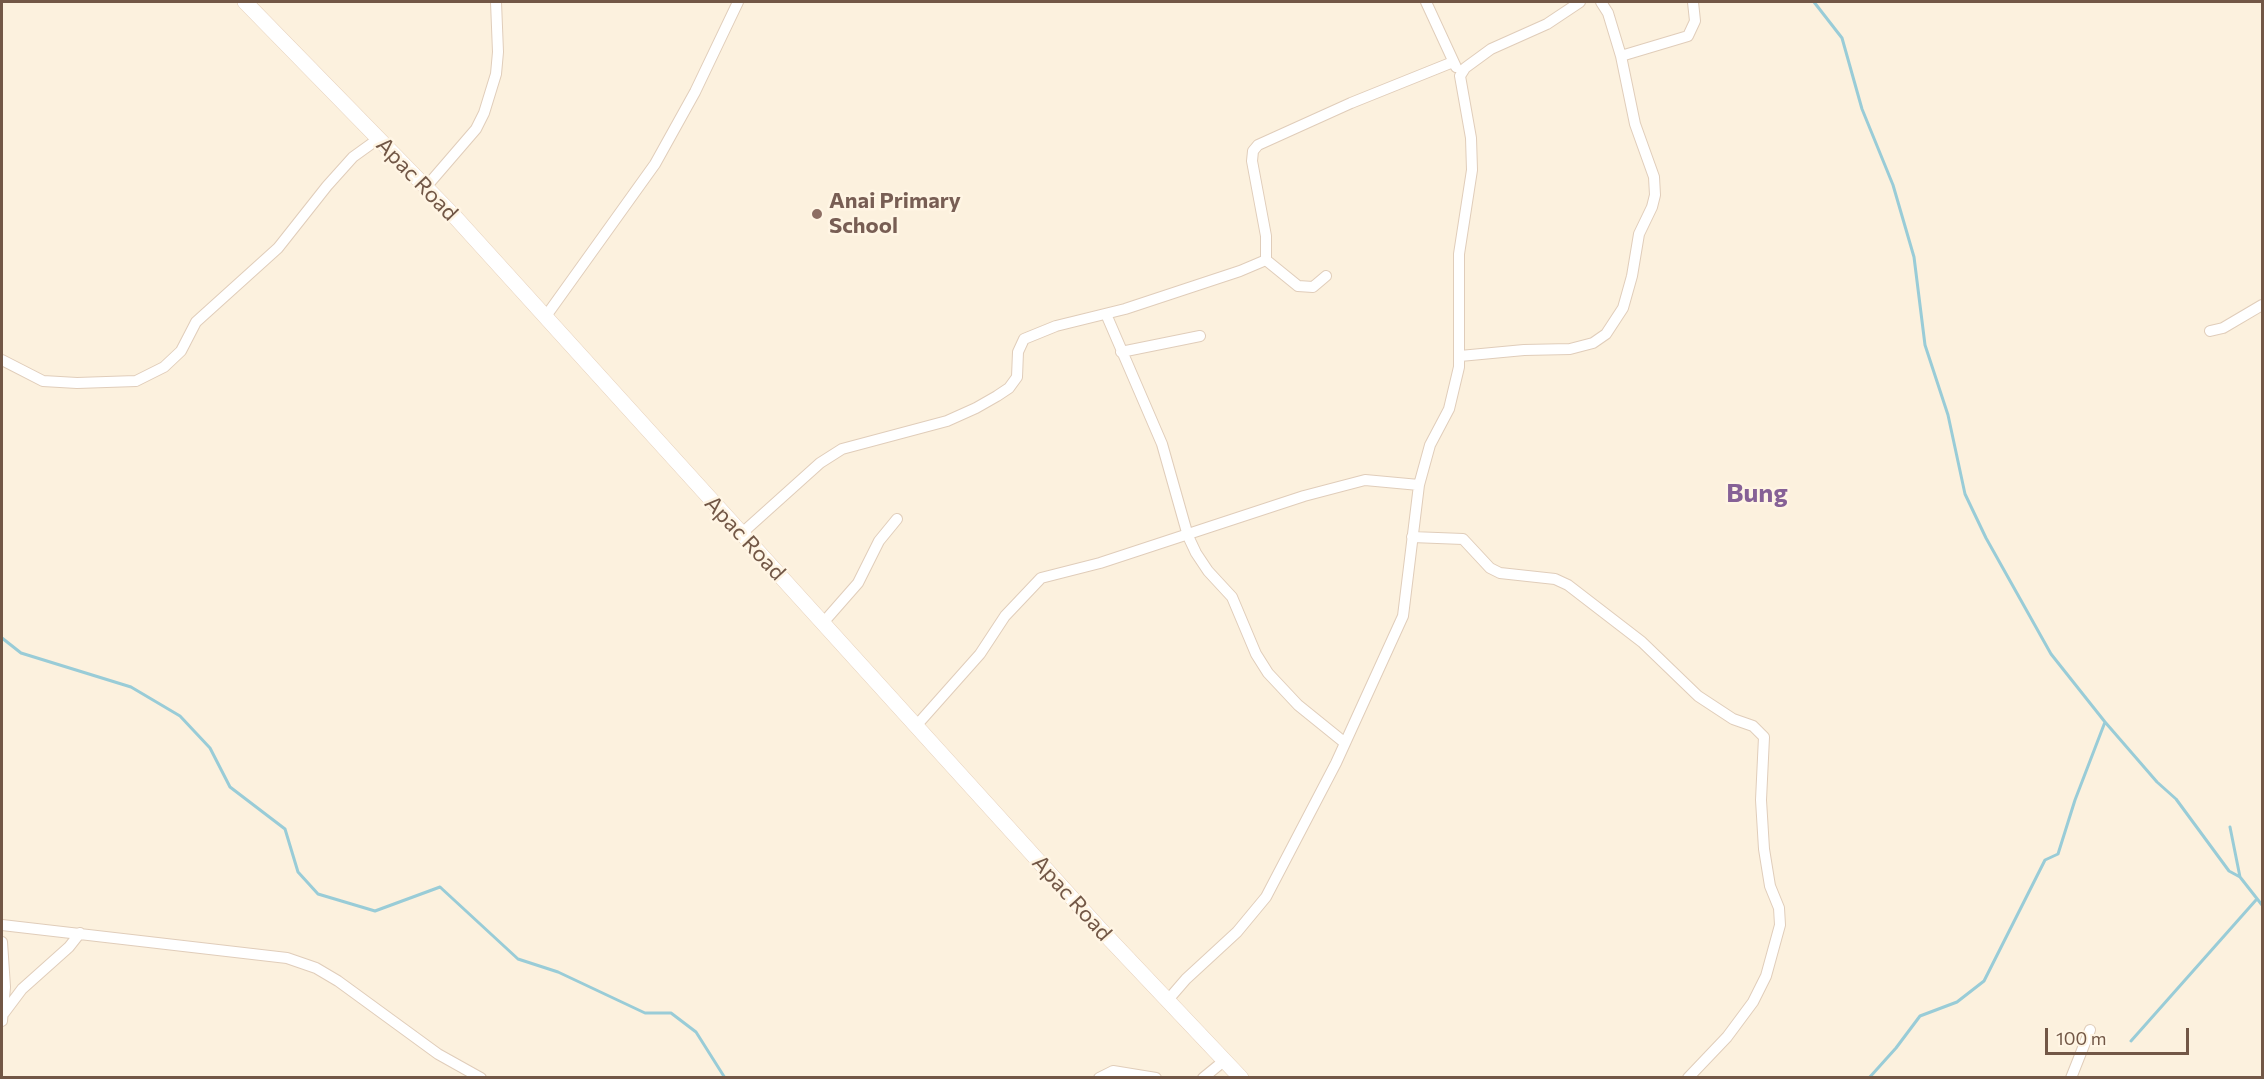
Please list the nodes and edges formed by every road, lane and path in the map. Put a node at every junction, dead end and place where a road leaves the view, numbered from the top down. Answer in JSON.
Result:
{"nodes":[{"id":1,"x":245,"y":2,"type":"edge"},
{"id":2,"x":496,"y":2,"type":"edge"},
{"id":3,"x":738,"y":2,"type":"edge"},
{"id":4,"x":1426,"y":2,"type":"edge"},
{"id":5,"x":1580,"y":2,"type":"edge"},
{"id":6,"x":1601,"y":2,"type":"edge"},
{"id":7,"x":1693,"y":2,"type":"edge"},
{"id":8,"x":1621,"y":56,"type":"junction"},
{"id":9,"x":1453,"y":62,"type":"junction"},
{"id":10,"x":1460,"y":76,"type":"junction"},
{"id":11,"x":378,"y":139,"type":"junction"},
{"id":12,"x":426,"y":187,"type":"junction"},
{"id":13,"x":1266,"y":260,"type":"junction"},
{"id":14,"x":1326,"y":276,"type":"dead end"},
{"id":15,"x":2262,"y":305,"type":"edge"},
{"id":16,"x":1106,"y":314,"type":"junction"},
{"id":17,"x":546,"y":316,"type":"junction"},
{"id":18,"x":2210,"y":331,"type":"dead end"},
{"id":19,"x":1200,"y":336,"type":"dead end"},
{"id":20,"x":1121,"y":352,"type":"junction"},
{"id":21,"x":1460,"y":356,"type":"junction"},
{"id":22,"x":2,"y":360,"type":"edge"},
{"id":23,"x":1419,"y":485,"type":"junction"},
{"id":24,"x":897,"y":519,"type":"dead end"},
{"id":25,"x":741,"y":534,"type":"junction"},
{"id":26,"x":1188,"y":536,"type":"junction"},
{"id":27,"x":1412,"y":537,"type":"junction"},
{"id":28,"x":822,"y":624,"type":"junction"},
{"id":29,"x":916,"y":726,"type":"junction"},
{"id":30,"x":1345,"y":743,"type":"junction"},
{"id":31,"x":2,"y":925,"type":"edge"},
{"id":32,"x":80,"y":933,"type":"junction"},
{"id":33,"x":2,"y":942,"type":"edge"},
{"id":34,"x":1167,"y":1001,"type":"junction"},
{"id":35,"x":3,"y":1017,"type":"edge"},
{"id":36,"x":2090,"y":1030,"type":"dead end"},
{"id":37,"x":1225,"y":1060,"type":"junction"},
{"id":38,"x":459,"y":1072,"type":"edge"},
{"id":39,"x":481,"y":1077,"type":"edge"},
{"id":40,"x":1099,"y":1077,"type":"edge"},
{"id":41,"x":1156,"y":1077,"type":"edge"},
{"id":42,"x":1203,"y":1077,"type":"edge"},
{"id":43,"x":1241,"y":1077,"type":"edge"},
{"id":44,"x":1688,"y":1077,"type":"edge"},
{"id":45,"x":2071,"y":1077,"type":"edge"}],
"edges":[{"from":1,"to":11,"type":"main road","name":"Apac Road"},
{"from":2,"to":12,"type":"street"},
{"from":3,"to":17,"type":"street"},
{"from":4,"to":9,"type":"street"},
{"from":5,"to":10,"type":"street"},
{"from":6,"to":8,"type":"street"},
{"from":7,"to":8,"type":"street"},
{"from":8,"to":21,"type":"street"},
{"from":9,"to":10,"type":"street"},
{"from":9,"to":13,"type":"street"},
{"from":10,"to":21,"type":"street"},
{"from":11,"to":12,"type":"main road","name":"Apac Road"},
{"from":11,"to":22,"type":"street"},
{"from":12,"to":17,"type":"main road","name":"Apac Road"},
{"from":13,"to":14,"type":"street"},
{"from":13,"to":16,"type":"street"},
{"from":15,"to":18,"type":"street"},
{"from":16,"to":20,"type":"street"},
{"from":16,"to":25,"type":"street"},
{"from":17,"to":25,"type":"main road","name":"Apac Road"},
{"from":19,"to":20,"type":"street"},
{"from":20,"to":26,"type":"street"},
{"from":21,"to":23,"type":"street"},
{"from":23,"to":26,"type":"street"},
{"from":23,"to":27,"type":"street"},
{"from":24,"to":28,"type":"street"},
{"from":25,"to":28,"type":"main road","name":"Apac Road"},
{"from":26,"to":29,"type":"street"},
{"from":26,"to":30,"type":"street"},
{"from":27,"to":30,"type":"street"},
{"from":27,"to":44,"type":"street"},
{"from":28,"to":29,"type":"main road","name":"Apac Road"},
{"from":29,"to":34,"type":"main road","name":"Apac Road"},
{"from":30,"to":34,"type":"street"},
{"from":31,"to":32,"type":"street"},
{"from":32,"to":35,"type":"street"},
{"from":32,"to":38,"type":"street"},
{"from":33,"to":35,"type":"street"},
{"from":34,"to":37,"type":"main road","name":"Apac Road"},
{"from":36,"to":45,"type":"street"},
{"from":37,"to":42,"type":"street"},
{"from":37,"to":43,"type":"main road","name":"Apac Road"},
{"from":38,"to":39,"type":"street"},
{"from":40,"to":41,"type":"street"}]}
